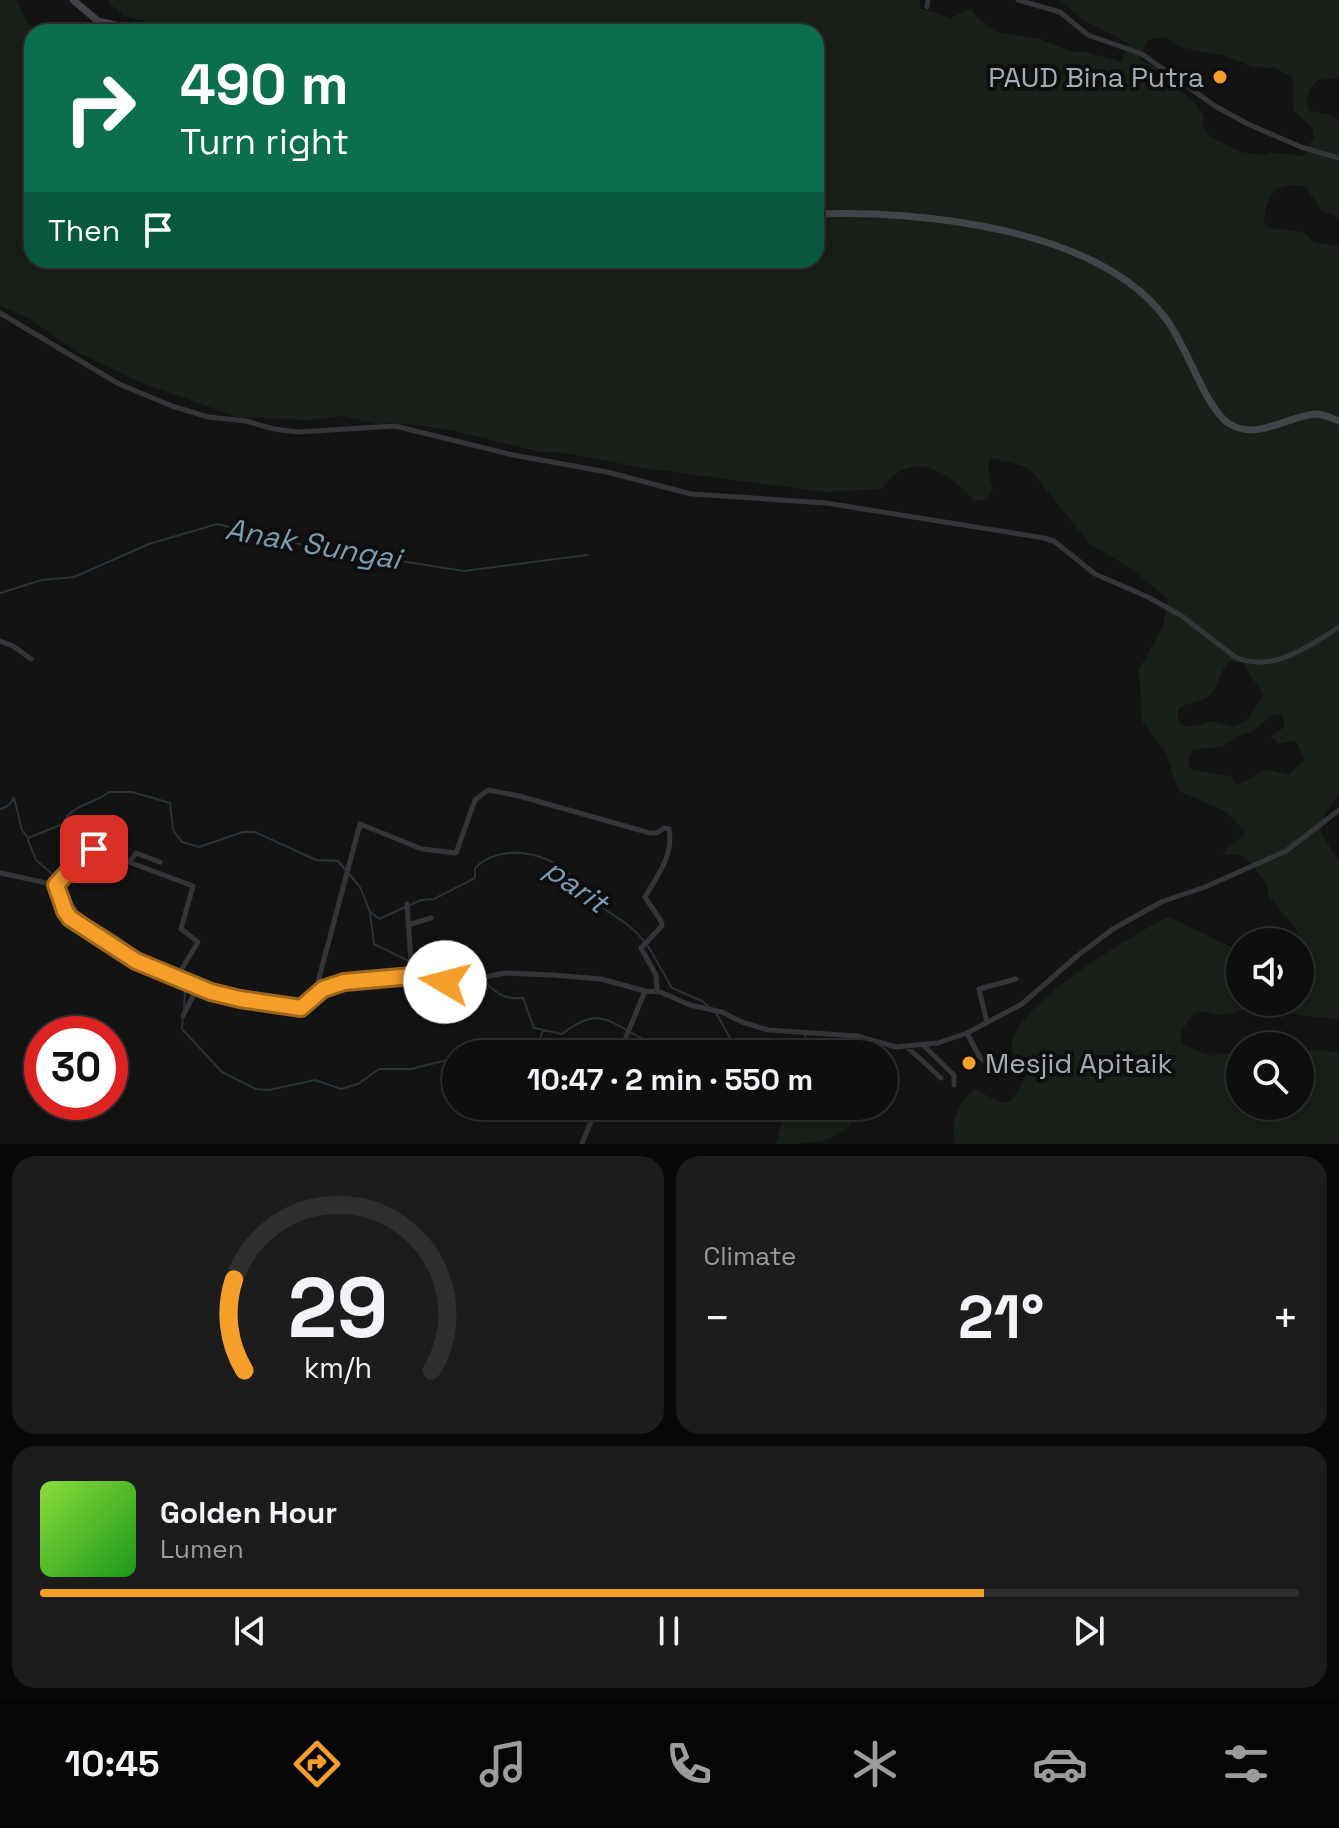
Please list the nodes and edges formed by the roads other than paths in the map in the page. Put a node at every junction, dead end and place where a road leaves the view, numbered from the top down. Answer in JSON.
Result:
{"nodes":[{"id":1,"x":73,"y":0,"type":"edge"},
{"id":2,"x":1018,"y":0,"type":"edge"},
{"id":3,"x":110,"y":24,"type":"edge"},
{"id":4,"x":1339,"y":158,"type":"edge"},
{"id":5,"x":824,"y":214,"type":"edge"},
{"id":6,"x":0,"y":313,"type":"edge"},
{"id":7,"x":1339,"y":421,"type":"edge"},
{"id":8,"x":1339,"y":627,"type":"edge"},
{"id":9,"x":0,"y":641,"type":"edge"},
{"id":10,"x":31,"y":659,"type":"dead end"},
{"id":11,"x":1339,"y":810,"type":"edge"},
{"id":12,"x":130,"y":861,"type":"junction"},
{"id":13,"x":160,"y":862,"type":"dead end"},
{"id":14,"x":0,"y":873,"type":"edge"},
{"id":15,"x":56,"y":885,"type":"junction"},
{"id":16,"x":407,"y":904,"type":"dead end"},
{"id":17,"x":431,"y":918,"type":"dead end"},
{"id":18,"x":408,"y":925,"type":"junction"},
{"id":19,"x":179,"y":976,"type":"junction"},
{"id":20,"x":412,"y":976,"type":"junction"},
{"id":21,"x":1016,"y":979,"type":"dead end"},
{"id":22,"x":198,"y":986,"type":"junction"},
{"id":23,"x":645,"y":991,"type":"junction"},
{"id":24,"x":657,"y":991,"type":"junction"},
{"id":25,"x":315,"y":994,"type":"junction"},
{"id":26,"x":183,"y":1016,"type":"dead end"},
{"id":27,"x":987,"y":1022,"type":"junction"},
{"id":28,"x":967,"y":1033,"type":"junction"},
{"id":29,"x":626,"y":1040,"type":"edge"},
{"id":30,"x":916,"y":1046,"type":"junction"},
{"id":31,"x":987,"y":1064,"type":"dead end"},
{"id":32,"x":941,"y":1078,"type":"dead end"},
{"id":33,"x":954,"y":1085,"type":"dead end"},
{"id":34,"x":591,"y":1120,"type":"edge"},
{"id":35,"x":582,"y":1144,"type":"edge"}],
"edges":[{"from":1,"to":3,"type":"street"},
{"from":2,"to":4,"type":"street"},
{"from":5,"to":7,"type":"street"},
{"from":6,"to":8,"type":"street"},
{"from":9,"to":10,"type":"street"},
{"from":11,"to":27,"type":"street"},
{"from":12,"to":13,"type":"street"},
{"from":12,"to":15,"type":"street"},
{"from":12,"to":19,"type":"street"},
{"from":14,"to":15,"type":"street"},
{"from":15,"to":19,"type":"street"},
{"from":16,"to":18,"type":"street"},
{"from":17,"to":18,"type":"street"},
{"from":18,"to":20,"type":"street"},
{"from":19,"to":22,"type":"street"},
{"from":20,"to":23,"type":"street"},
{"from":20,"to":25,"type":"street"},
{"from":21,"to":27,"type":"street"},
{"from":22,"to":25,"type":"street"},
{"from":22,"to":26,"type":"street"},
{"from":23,"to":24,"type":"street"},
{"from":23,"to":29,"type":"street"},
{"from":24,"to":25,"type":"street"},
{"from":24,"to":30,"type":"street"},
{"from":27,"to":28,"type":"street"},
{"from":28,"to":30,"type":"street"},
{"from":28,"to":31,"type":"street"},
{"from":30,"to":32,"type":"street"},
{"from":30,"to":33,"type":"street"},
{"from":34,"to":35,"type":"street"}]}
